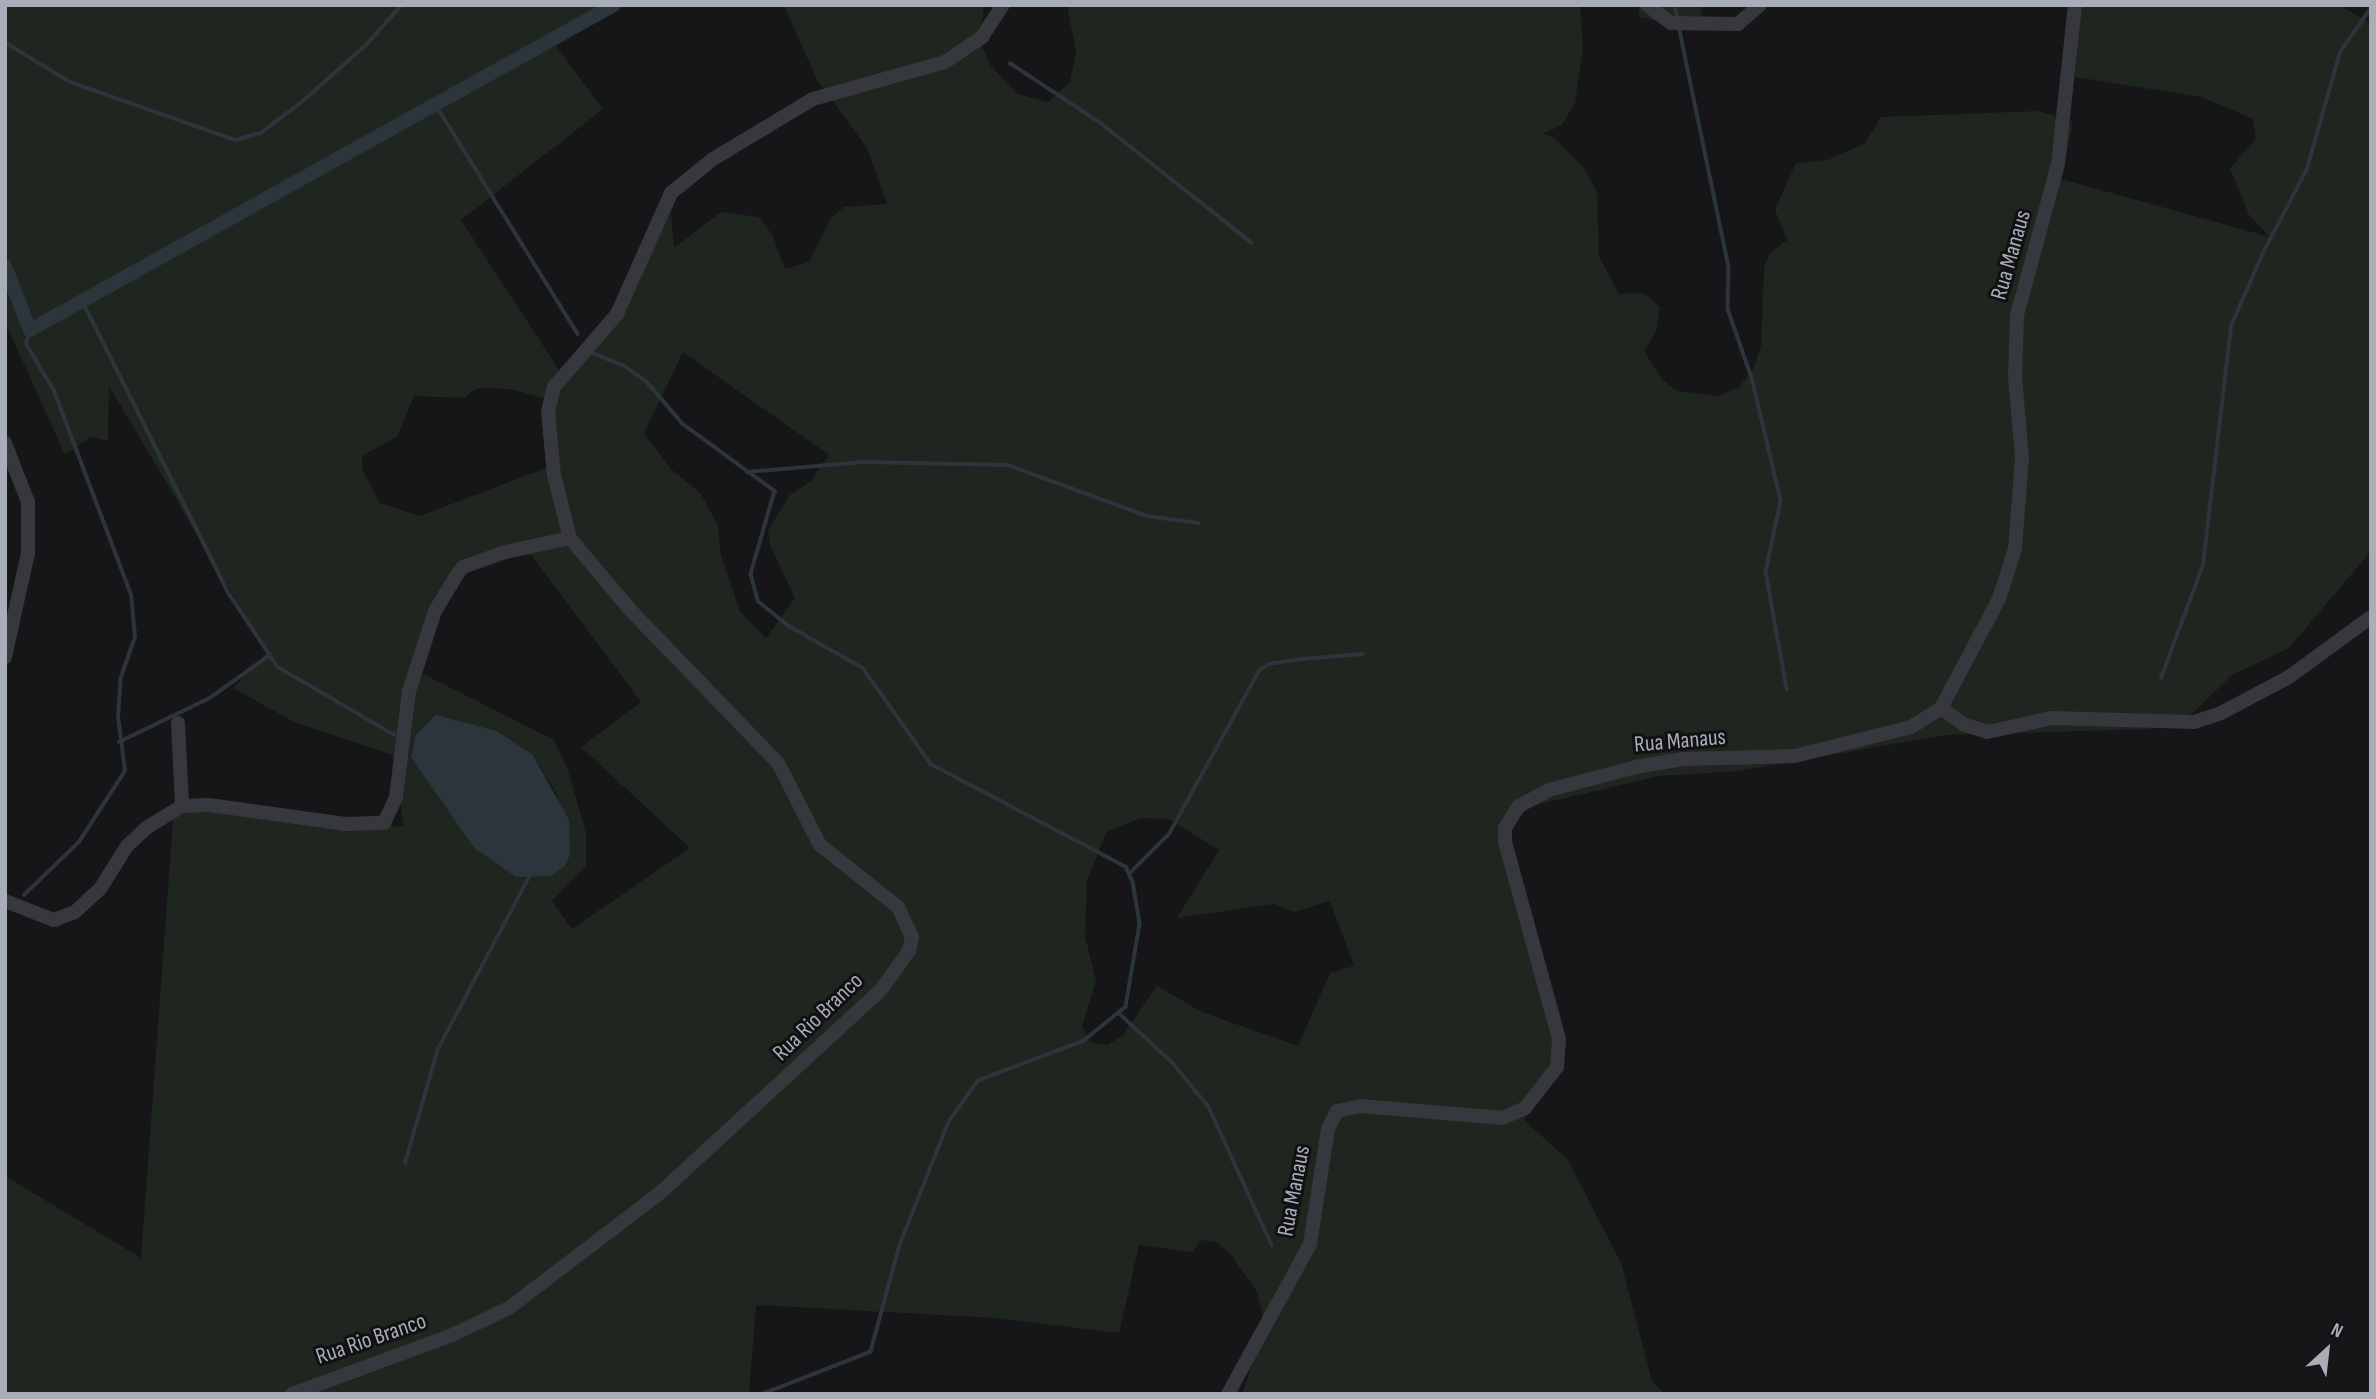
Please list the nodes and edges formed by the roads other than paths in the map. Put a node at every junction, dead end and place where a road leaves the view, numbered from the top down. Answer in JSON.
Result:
{"nodes":[{"id":1,"x":1003,"y":5,"type":"edge"},
{"id":2,"x":1647,"y":5,"type":"edge"},
{"id":3,"x":1760,"y":5,"type":"edge"},
{"id":4,"x":2074,"y":5,"type":"edge"},
{"id":5,"x":5,"y":443,"type":"edge"},
{"id":6,"x":569,"y":538,"type":"junction"},
{"id":7,"x":2371,"y":617,"type":"edge"},
{"id":8,"x":5,"y":657,"type":"edge"},
{"id":9,"x":1941,"y":708,"type":"junction"},
{"id":10,"x":178,"y":723,"type":"dead end"},
{"id":11,"x":182,"y":806,"type":"junction"},
{"id":12,"x":5,"y":901,"type":"edge"},
{"id":13,"x":292,"y":1394,"type":"edge"},
{"id":14,"x":1228,"y":1394,"type":"edge"}],
"edges":[{"from":1,"to":6,"type":"street"},
{"from":2,"to":3,"type":"street"},
{"from":4,"to":9,"type":"street","name":"Rua Manaus"},
{"from":5,"to":8,"type":"street"},
{"from":6,"to":11,"type":"street"},
{"from":6,"to":13,"type":"street","name":"Rua Rio Branco"},
{"from":7,"to":9,"type":"street"},
{"from":9,"to":14,"type":"street","name":"Rua Manaus"},
{"from":10,"to":11,"type":"street"},
{"from":11,"to":12,"type":"street"}]}
